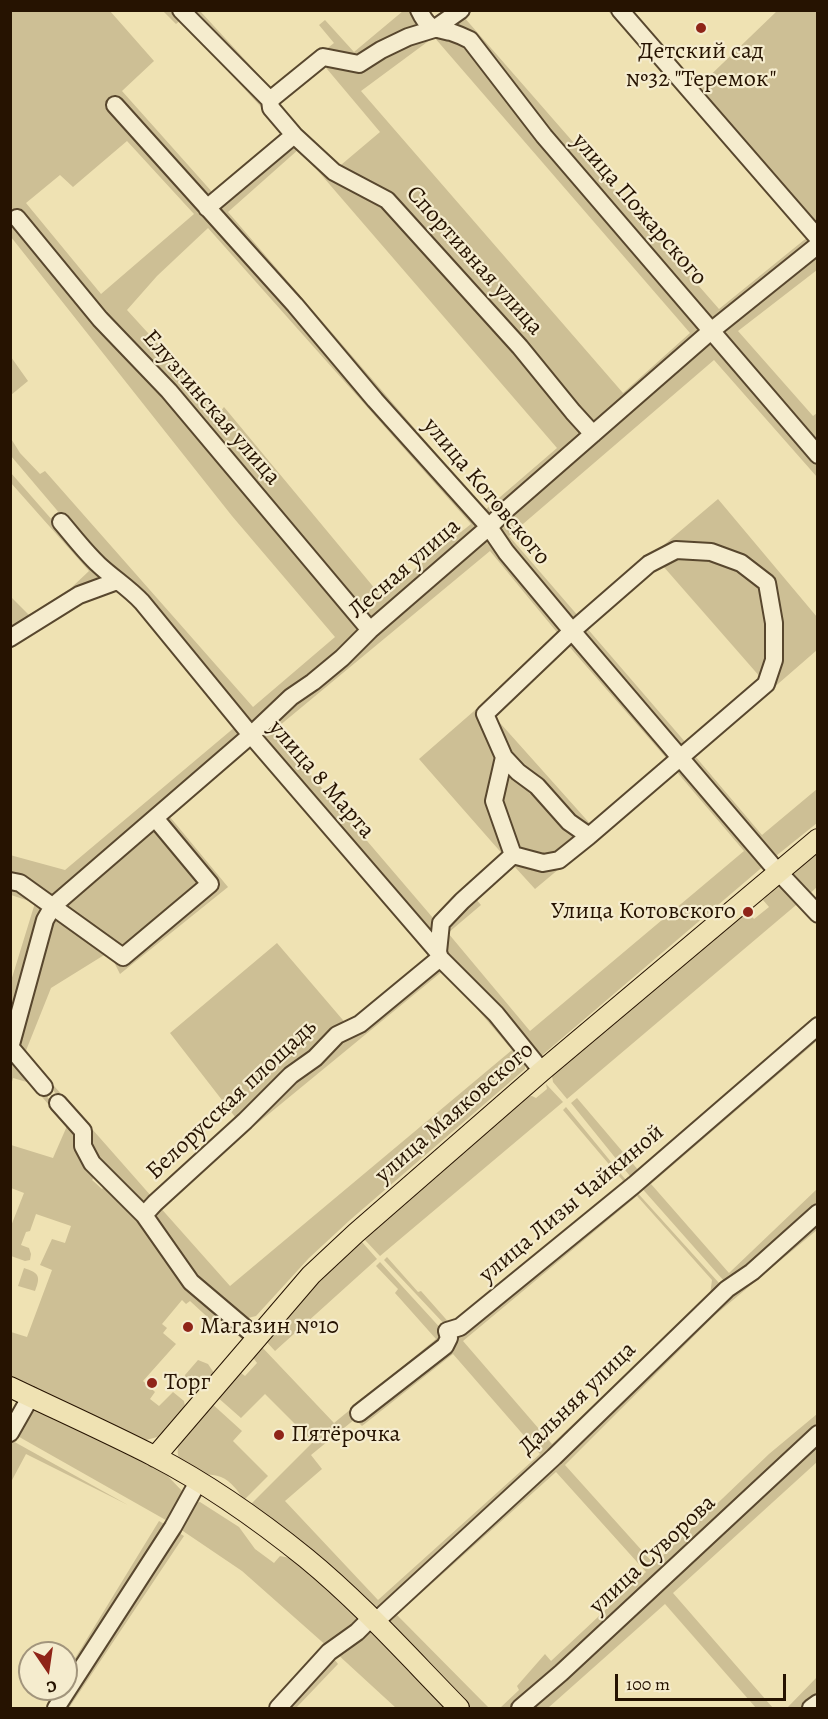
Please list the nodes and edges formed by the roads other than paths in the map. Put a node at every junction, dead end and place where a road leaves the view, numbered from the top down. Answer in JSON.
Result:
{"nodes":[{"id":1,"x":181,"y":10,"type":"edge"},
{"id":2,"x":419,"y":10,"type":"edge"},
{"id":3,"x":461,"y":10,"type":"edge"},
{"id":4,"x":620,"y":10,"type":"edge"},
{"id":5,"x":434,"y":29,"type":"junction"},
{"id":6,"x":270,"y":100,"type":"junction"},
{"id":7,"x":115,"y":105,"type":"dead end"},
{"id":8,"x":294,"y":135,"type":"junction"},
{"id":9,"x":207,"y":208,"type":"junction"},
{"id":10,"x":17,"y":218,"type":"dead end"},
{"id":11,"x":818,"y":238,"type":"edge"},
{"id":12,"x":818,"y":245,"type":"edge"},
{"id":13,"x":711,"y":331,"type":"junction"},
{"id":14,"x":593,"y":434,"type":"junction"},
{"id":15,"x":816,"y":449,"type":"edge"},
{"id":16,"x":61,"y":522,"type":"dead end"},
{"id":17,"x":489,"y":527,"type":"junction"},
{"id":18,"x":117,"y":581,"type":"junction"},
{"id":19,"x":370,"y":630,"type":"junction"},
{"id":20,"x":572,"y":631,"type":"junction"},
{"id":21,"x":10,"y":638,"type":"edge"},
{"id":22,"x":251,"y":735,"type":"junction"},
{"id":23,"x":680,"y":756,"type":"junction"},
{"id":24,"x":504,"y":757,"type":"junction"},
{"id":25,"x":154,"y":818,"type":"junction"},
{"id":26,"x":589,"y":837,"type":"junction"},
{"id":27,"x":818,"y":839,"type":"edge"},
{"id":28,"x":513,"y":855,"type":"junction"},
{"id":29,"x":778,"y":871,"type":"junction"},
{"id":30,"x":10,"y":881,"type":"edge"},
{"id":31,"x":53,"y":906,"type":"junction"},
{"id":32,"x":818,"y":914,"type":"edge"},
{"id":33,"x":439,"y":955,"type":"junction"},
{"id":34,"x":818,"y":1026,"type":"edge"},
{"id":35,"x":10,"y":1048,"type":"edge"},
{"id":36,"x":542,"y":1071,"type":"junction"},
{"id":37,"x":44,"y":1087,"type":"dead end"},
{"id":38,"x":58,"y":1103,"type":"dead end"},
{"id":39,"x":818,"y":1214,"type":"edge"},
{"id":40,"x":144,"y":1215,"type":"junction"},
{"id":41,"x":257,"y":1338,"type":"junction"},
{"id":42,"x":10,"y":1387,"type":"edge"},
{"id":43,"x":31,"y":1396,"type":"junction"},
{"id":44,"x":359,"y":1413,"type":"dead end"},
{"id":45,"x":10,"y":1432,"type":"edge"},
{"id":46,"x":818,"y":1434,"type":"edge"},
{"id":47,"x":155,"y":1457,"type":"junction"},
{"id":48,"x":198,"y":1482,"type":"junction"},
{"id":49,"x":373,"y":1620,"type":"junction"},
{"id":50,"x":818,"y":1703,"type":"edge"},
{"id":51,"x":56,"y":1708,"type":"edge"},
{"id":52,"x":278,"y":1708,"type":"edge"},
{"id":53,"x":459,"y":1708,"type":"edge"},
{"id":54,"x":520,"y":1708,"type":"edge"},
{"id":55,"x":812,"y":1708,"type":"edge"}],
"edges":[{"from":1,"to":6,"type":"street","name":"Спортивная улица"},
{"from":2,"to":5,"type":"street"},
{"from":3,"to":5,"type":"street"},
{"from":4,"to":11,"type":"street"},
{"from":5,"to":6,"type":"street"},
{"from":5,"to":13,"type":"street","name":"улица Пожарского"},
{"from":6,"to":8,"type":"street","name":"Спортивная улица"},
{"from":7,"to":9,"type":"street","name":"улица Котовского"},
{"from":8,"to":9,"type":"street"},
{"from":8,"to":14,"type":"street","name":"Спортивная улица"},
{"from":9,"to":17,"type":"street","name":"улица Котовского"},
{"from":10,"to":19,"type":"street","name":"Елузгинская улица"},
{"from":12,"to":13,"type":"street","name":"Лесная улица"},
{"from":13,"to":14,"type":"street","name":"Лесная улица"},
{"from":13,"to":15,"type":"street","name":"улица Пожарского"},
{"from":14,"to":17,"type":"street","name":"Лесная улица"},
{"from":16,"to":18,"type":"street","name":"улица 8 Марта"},
{"from":17,"to":19,"type":"street","name":"Лесная улица"},
{"from":17,"to":20,"type":"street","name":"улица Котовского"},
{"from":18,"to":21,"type":"street"},
{"from":18,"to":22,"type":"street","name":"улица 8 Марта"},
{"from":19,"to":22,"type":"street","name":"Лесная улица"},
{"from":20,"to":23,"type":"street","name":"улица Котовского"},
{"from":20,"to":23,"type":"street"},
{"from":20,"to":24,"type":"street"},
{"from":22,"to":25,"type":"street","name":"Лесная улица"},
{"from":22,"to":33,"type":"street","name":"улица 8 Марта"},
{"from":23,"to":26,"type":"street"},
{"from":23,"to":29,"type":"street","name":"улица Котовского"},
{"from":24,"to":26,"type":"street"},
{"from":24,"to":28,"type":"street"},
{"from":25,"to":31,"type":"street","name":"Лесная улица"},
{"from":25,"to":31,"type":"street"},
{"from":26,"to":28,"type":"street"},
{"from":27,"to":29,"type":"main road","name":"улица Маяковского"},
{"from":28,"to":33,"type":"street"},
{"from":29,"to":32,"type":"street","name":"улица Котовского"},
{"from":29,"to":36,"type":"main road","name":"улица Маяковского"},
{"from":30,"to":31,"type":"street"},
{"from":31,"to":35,"type":"street"},
{"from":33,"to":36,"type":"street","name":"улица 8 Марта"},
{"from":33,"to":40,"type":"street","name":"Белорусская площадь"},
{"from":34,"to":44,"type":"street","name":"улица Лизы Чайкиной"},
{"from":35,"to":37,"type":"street"},
{"from":36,"to":41,"type":"main road","name":"улица Маяковского"},
{"from":38,"to":40,"type":"street","name":"Белорусская площадь"},
{"from":39,"to":49,"type":"street","name":"Дальняя улица"},
{"from":40,"to":41,"type":"street","name":"Белорусская площадь"},
{"from":41,"to":47,"type":"main road","name":"улица Маяковского"},
{"from":42,"to":43,"type":"main road"},
{"from":43,"to":45,"type":"street"},
{"from":43,"to":47,"type":"main road"},
{"from":46,"to":54,"type":"street","name":"улица Суворова"},
{"from":47,"to":48,"type":"main road"},
{"from":48,"to":49,"type":"main road"},
{"from":48,"to":51,"type":"street"},
{"from":49,"to":52,"type":"street","name":"Дальняя улица"},
{"from":49,"to":53,"type":"main road"},
{"from":50,"to":55,"type":"street"}]}
